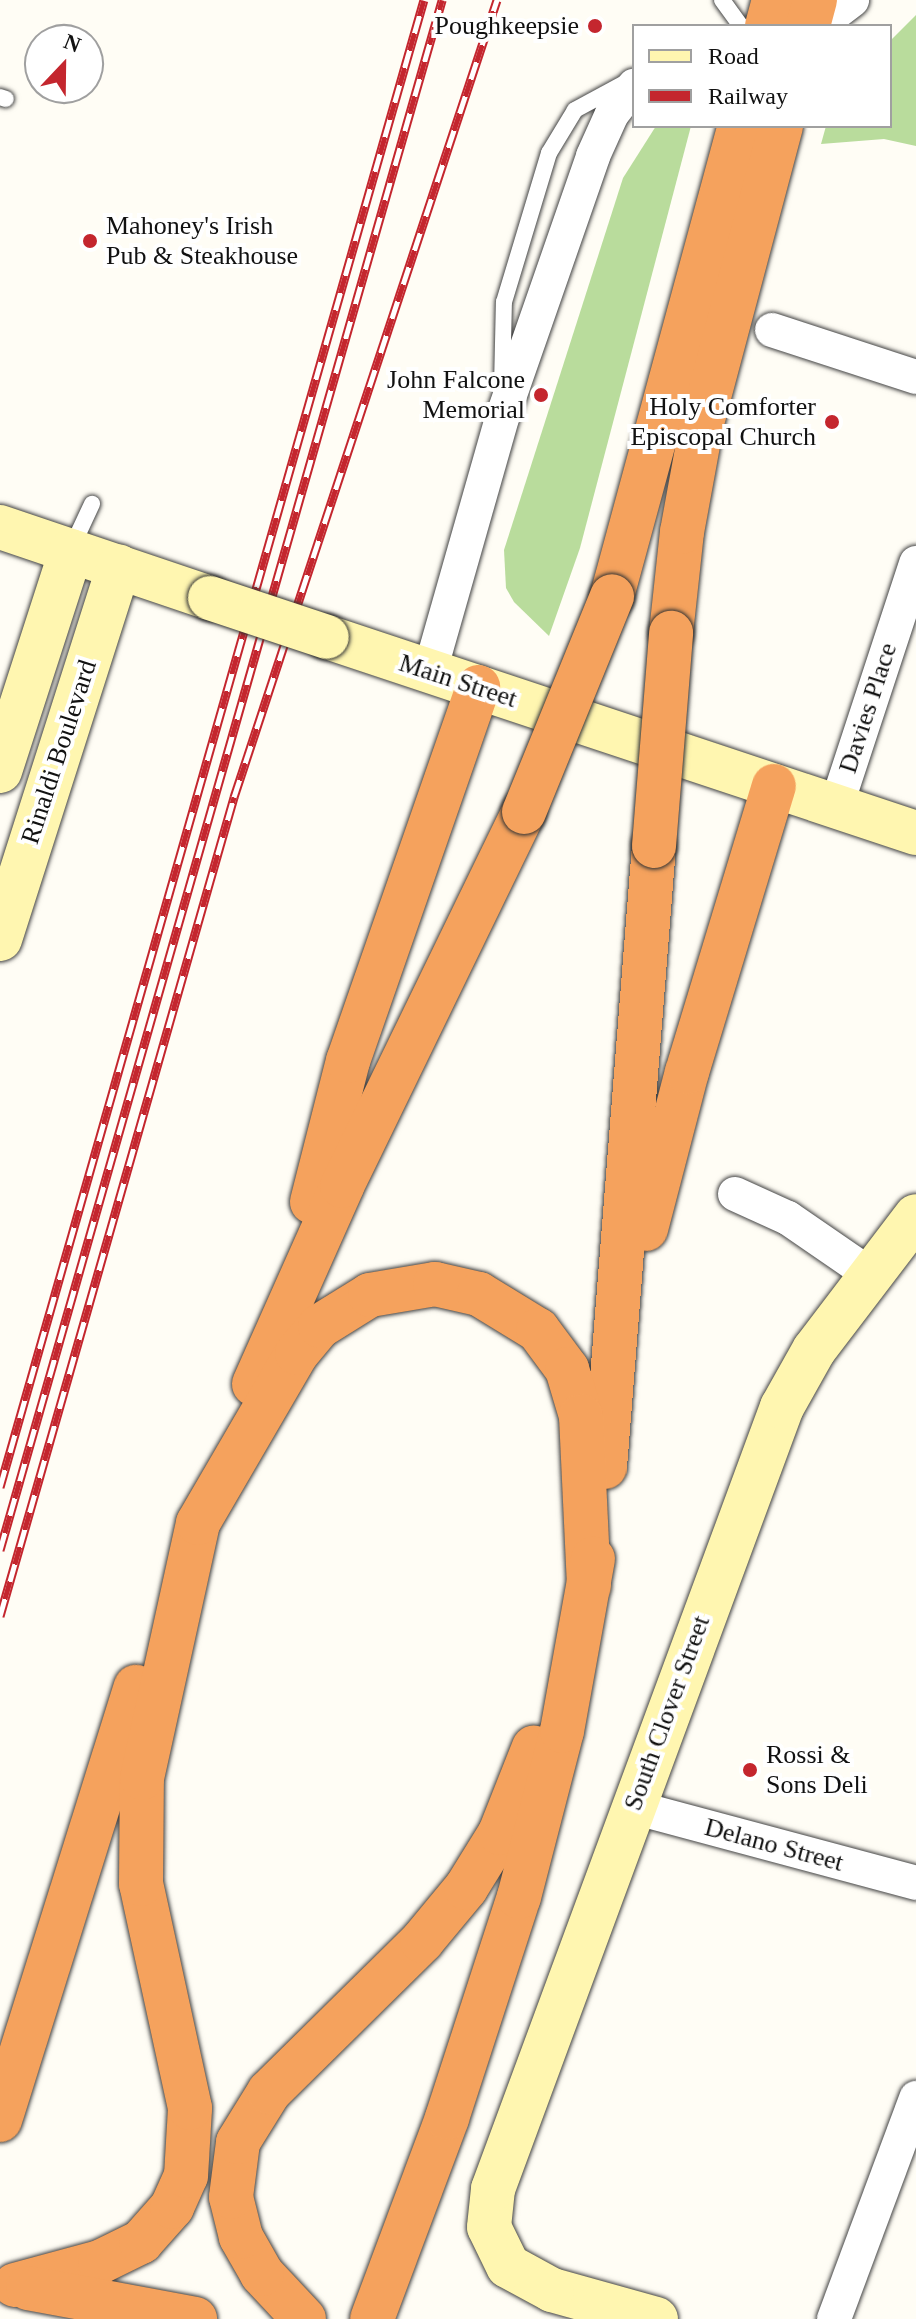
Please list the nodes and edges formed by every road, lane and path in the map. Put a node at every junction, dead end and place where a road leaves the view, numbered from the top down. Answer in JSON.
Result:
{"nodes":[{"id":1,"x":722,"y":0,"type":"edge"},
{"id":2,"x":774,"y":0,"type":"edge"},
{"id":3,"x":794,"y":0,"type":"edge"},
{"id":4,"x":815,"y":0,"type":"edge"},
{"id":5,"x":852,"y":0,"type":"edge"},
{"id":6,"x":740,"y":24,"type":"edge"},
{"id":7,"x":768,"y":24,"type":"edge"},
{"id":8,"x":780,"y":24,"type":"edge"},
{"id":9,"x":809,"y":24,"type":"edge"},
{"id":10,"x":821,"y":24,"type":"edge"},
{"id":11,"x":632,"y":80,"type":"edge"},
{"id":12,"x":632,"y":89,"type":"edge"},
{"id":13,"x":757,"y":140,"type":"edge"},
{"id":14,"x":772,"y":330,"type":"dead end"},
{"id":15,"x":916,"y":377,"type":"edge"},
{"id":16,"x":502,"y":418,"type":"junction"},
{"id":17,"x":92,"y":504,"type":"dead end"},
{"id":18,"x":0,"y":527,"type":"edge"},
{"id":19,"x":71,"y":551,"type":"junction"},
{"id":20,"x":916,"y":563,"type":"edge"},
{"id":21,"x":119,"y":567,"type":"junction"},
{"id":22,"x":430,"y":671,"type":"junction"},
{"id":23,"x":478,"y":687,"type":"junction"},
{"id":24,"x":0,"y":771,"type":"edge"},
{"id":25,"x":774,"y":786,"type":"junction"},
{"id":26,"x":836,"y":807,"type":"junction"},
{"id":27,"x":916,"y":833,"type":"edge"},
{"id":28,"x":0,"y":939,"type":"edge"},
{"id":29,"x":735,"y":1194,"type":"dead end"},
{"id":30,"x":916,"y":1216,"type":"edge"},
{"id":31,"x":871,"y":1275,"type":"junction"},
{"id":32,"x":271,"y":1344,"type":"junction"},
{"id":33,"x":612,"y":1392,"type":"junction"},
{"id":34,"x":198,"y":1523,"type":"junction"},
{"id":35,"x":586,"y":1603,"type":"junction"},
{"id":36,"x":633,"y":1807,"type":"junction"},
{"id":37,"x":916,"y":1883,"type":"edge"},
{"id":38,"x":916,"y":2098,"type":"edge"},
{"id":39,"x":0,"y":2120,"type":"edge"},
{"id":40,"x":8,"y":2284,"type":"edge"},
{"id":41,"x":52,"y":2319,"type":"edge"},
{"id":42,"x":195,"y":2319,"type":"edge"},
{"id":43,"x":304,"y":2319,"type":"edge"},
{"id":44,"x":372,"y":2319,"type":"edge"},
{"id":45,"x":656,"y":2319,"type":"edge"},
{"id":46,"x":834,"y":2319,"type":"edge"}],
"edges":[{"from":1,"to":6,"type":"lane"},
{"from":2,"to":7,"type":"highway"},
{"from":3,"to":8,"type":"lane"},
{"from":4,"to":9,"type":"highway"},
{"from":5,"to":10,"type":"street"},
{"from":11,"to":16,"type":"lane"},
{"from":12,"to":16,"type":"street"},
{"from":13,"to":32,"type":"highway","bridge":true},
{"from":13,"to":33,"type":"highway","bridge":true},
{"from":14,"to":15,"type":"street"},
{"from":16,"to":22,"type":"street"},
{"from":17,"to":19,"type":"lane"},
{"from":18,"to":19,"type":"street","name":"Main Street"},
{"from":19,"to":21,"type":"street","name":"Main Street"},
{"from":19,"to":24,"type":"street","name":"Rinaldi Boulevard"},
{"from":20,"to":26,"type":"street","name":"Davies Place"},
{"from":21,"to":22,"type":"street","name":"Main Street","bridge":true},
{"from":21,"to":28,"type":"street","name":"Rinaldi Boulevard"},
{"from":22,"to":23,"type":"street","name":"Main Street"},
{"from":23,"to":25,"type":"street","name":"Main Street"},
{"from":23,"to":32,"type":"highway"},
{"from":25,"to":26,"type":"street","name":"Main Street"},
{"from":25,"to":33,"type":"highway"},
{"from":26,"to":27,"type":"street","name":"Main Street"},
{"from":29,"to":31,"type":"street"},
{"from":30,"to":31,"type":"street","name":"South Clover Street"},
{"from":31,"to":36,"type":"street","name":"South Clover Street"},
{"from":32,"to":34,"type":"highway"},
{"from":33,"to":35,"type":"highway"},
{"from":34,"to":35,"type":"highway"},
{"from":34,"to":39,"type":"highway"},
{"from":34,"to":40,"type":"highway"},
{"from":35,"to":43,"type":"highway"},
{"from":35,"to":44,"type":"highway"},
{"from":36,"to":37,"type":"street","name":"Delano Street"},
{"from":36,"to":45,"type":"street","name":"South Clover Street"},
{"from":38,"to":46,"type":"street"},
{"from":40,"to":41,"type":"highway"},
{"from":40,"to":42,"type":"highway"}]}
